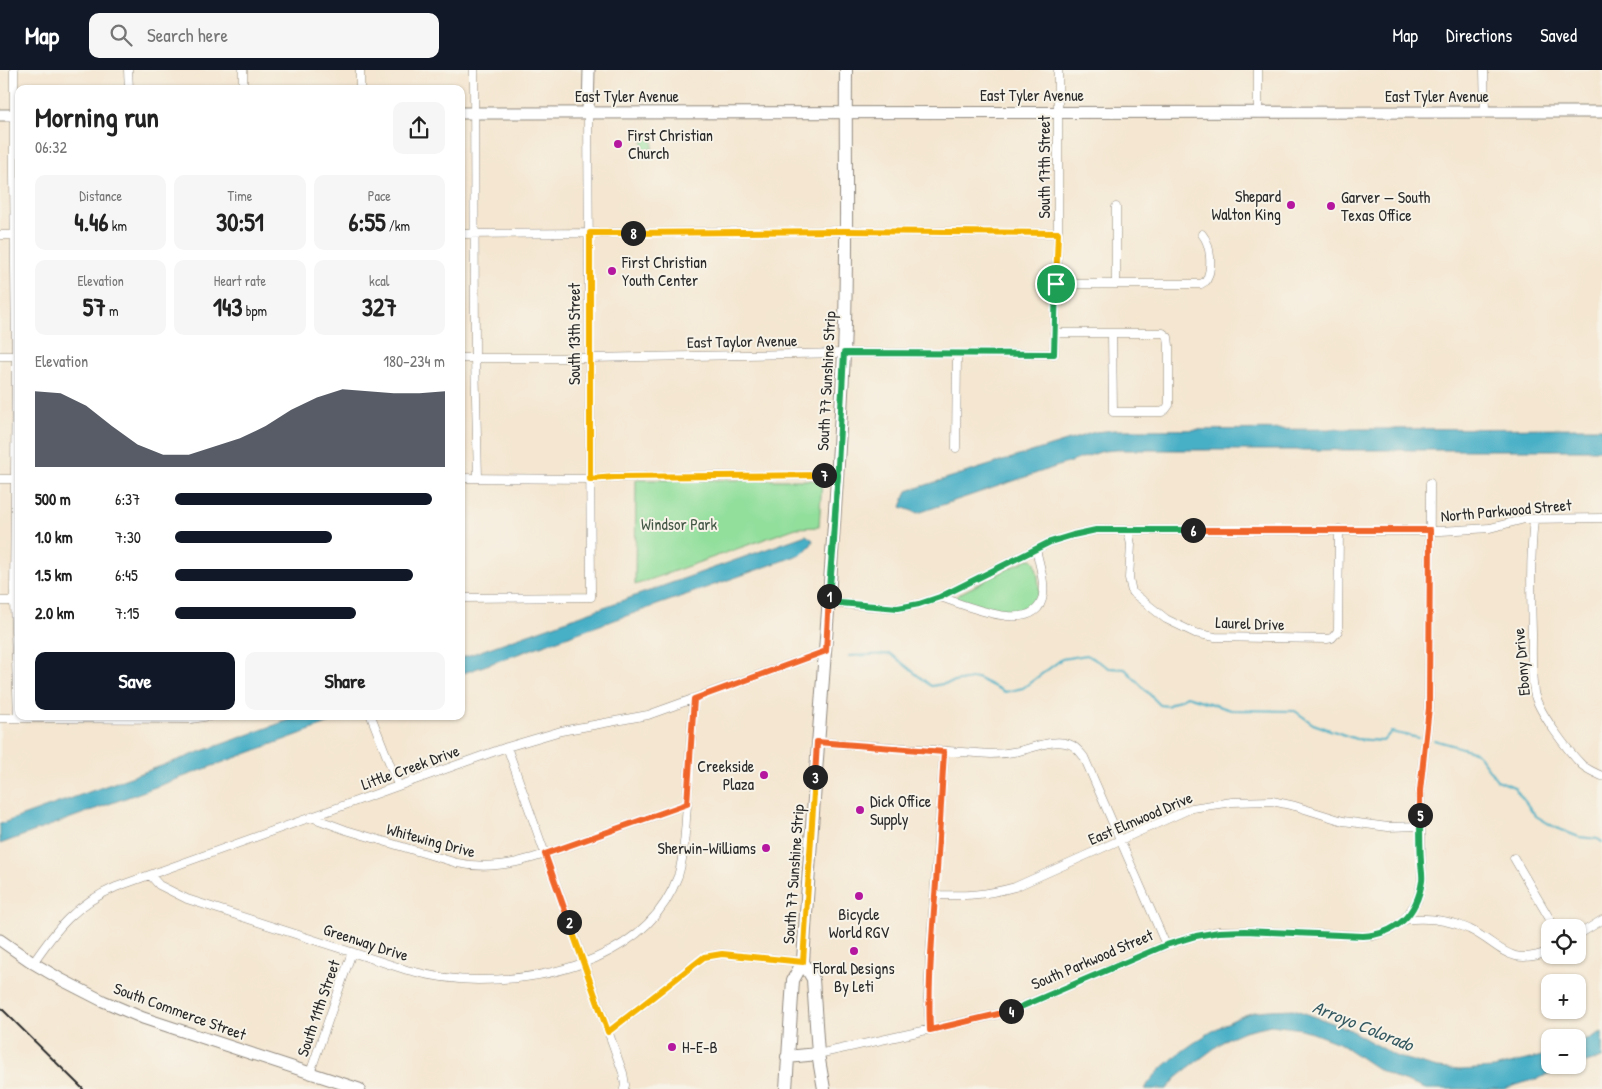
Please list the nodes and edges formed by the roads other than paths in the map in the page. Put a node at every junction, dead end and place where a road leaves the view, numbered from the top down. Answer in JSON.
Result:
{"nodes":[{"id":1,"x":14,"y":70,"type":"edge"},
{"id":2,"x":128,"y":70,"type":"edge"},
{"id":3,"x":243,"y":70,"type":"edge"},
{"id":4,"x":360,"y":70,"type":"edge"},
{"id":5,"x":474,"y":70,"type":"edge"},
{"id":6,"x":589,"y":70,"type":"edge"},
{"id":7,"x":846,"y":70,"type":"edge"},
{"id":8,"x":1058,"y":70,"type":"edge"},
{"id":9,"x":1258,"y":70,"type":"edge"},
{"id":10,"x":1484,"y":70,"type":"edge"},
{"id":11,"x":128,"y":85,"type":"edge"},
{"id":12,"x":243,"y":85,"type":"edge"},
{"id":13,"x":360,"y":85,"type":"edge"},
{"id":14,"x":15,"y":92,"type":"edge"},
{"id":15,"x":1058,"y":111,"type":"junction"},
{"id":16,"x":588,"y":112,"type":"junction"},
{"id":17,"x":846,"y":112,"type":"junction"},
{"id":18,"x":1258,"y":112,"type":"junction"},
{"id":19,"x":1485,"y":112,"type":"junction"},
{"id":20,"x":1602,"y":112,"type":"edge"},
{"id":21,"x":465,"y":113,"type":"edge"},
{"id":22,"x":475,"y":113,"type":"junction"},
{"id":23,"x":0,"y":115,"type":"edge"},
{"id":24,"x":15,"y":115,"type":"edge"},
{"id":25,"x":1116,"y":207,"type":"dead end"},
{"id":26,"x":846,"y":231,"type":"junction"},
{"id":27,"x":590,"y":233,"type":"junction"},
{"id":28,"x":1058,"y":233,"type":"junction"},
{"id":29,"x":465,"y":234,"type":"edge"},
{"id":30,"x":475,"y":234,"type":"junction"},
{"id":31,"x":1202,"y":234,"type":"dead end"},
{"id":32,"x":0,"y":235,"type":"edge"},
{"id":33,"x":15,"y":235,"type":"edge"},
{"id":34,"x":1056,"y":284,"type":"junction"},
{"id":35,"x":1116,"y":284,"type":"junction"},
{"id":36,"x":1054,"y":333,"type":"junction"},
{"id":37,"x":1112,"y":333,"type":"junction"},
{"id":38,"x":844,"y":353,"type":"junction"},
{"id":39,"x":957,"y":354,"type":"junction"},
{"id":40,"x":1054,"y":354,"type":"joint"},
{"id":41,"x":0,"y":356,"type":"edge"},
{"id":42,"x":15,"y":356,"type":"edge"},
{"id":43,"x":465,"y":358,"type":"edge"},
{"id":44,"x":475,"y":358,"type":"junction"},
{"id":45,"x":590,"y":358,"type":"junction"},
{"id":46,"x":956,"y":448,"type":"dead end"},
{"id":47,"x":838,"y":475,"type":"junction"},
{"id":48,"x":465,"y":478,"type":"edge"},
{"id":49,"x":478,"y":478,"type":"junction"},
{"id":50,"x":0,"y":479,"type":"edge"},
{"id":51,"x":15,"y":479,"type":"edge"},
{"id":52,"x":590,"y":479,"type":"junction"},
{"id":53,"x":1430,"y":483,"type":"dead end"},
{"id":54,"x":1602,"y":518,"type":"edge"},
{"id":55,"x":1534,"y":519,"type":"junction"},
{"id":56,"x":1339,"y":529,"type":"junction"},
{"id":57,"x":1128,"y":530,"type":"junction"},
{"id":58,"x":1430,"y":530,"type":"junction"},
{"id":59,"x":1036,"y":549,"type":"junction"},
{"id":60,"x":940,"y":597,"type":"junction"},
{"id":61,"x":465,"y":598,"type":"edge"},
{"id":62,"x":0,"y":601,"type":"edge"},
{"id":63,"x":15,"y":601,"type":"edge"},
{"id":64,"x":828,"y":602,"type":"junction"},
{"id":65,"x":826,"y":651,"type":"junction"},
{"id":66,"x":694,"y":699,"type":"junction"},
{"id":67,"x":0,"y":718,"type":"edge"},
{"id":68,"x":15,"y":718,"type":"edge"},
{"id":69,"x":373,"y":720,"type":"edge"},
{"id":70,"x":817,"y":742,"type":"junction"},
{"id":71,"x":507,"y":747,"type":"junction"},
{"id":72,"x":944,"y":752,"type":"junction"},
{"id":73,"x":1602,"y":776,"type":"edge"},
{"id":74,"x":398,"y":785,"type":"junction"},
{"id":75,"x":687,"y":804,"type":"junction"},
{"id":76,"x":311,"y":818,"type":"junction"},
{"id":77,"x":1420,"y":826,"type":"junction"},
{"id":78,"x":1120,"y":840,"type":"junction"},
{"id":79,"x":545,"y":854,"type":"junction"},
{"id":80,"x":1514,"y":858,"type":"dead end"},
{"id":81,"x":151,"y":876,"type":"junction"},
{"id":82,"x":935,"y":895,"type":"junction"},
{"id":83,"x":1550,"y":919,"type":"edge"},
{"id":84,"x":1404,"y":920,"type":"junction"},
{"id":85,"x":1602,"y":920,"type":"edge"},
{"id":86,"x":1586,"y":930,"type":"edge"},
{"id":87,"x":0,"y":940,"type":"edge"},
{"id":88,"x":1166,"y":945,"type":"junction"},
{"id":89,"x":352,"y":952,"type":"junction"},
{"id":90,"x":1541,"y":954,"type":"edge"},
{"id":91,"x":803,"y":962,"type":"junction"},
{"id":92,"x":33,"y":963,"type":"junction"},
{"id":93,"x":583,"y":963,"type":"junction"},
{"id":94,"x":930,"y":1030,"type":"junction"},
{"id":95,"x":608,"y":1032,"type":"junction"},
{"id":96,"x":818,"y":1054,"type":"junction"},
{"id":97,"x":787,"y":1057,"type":"junction"},
{"id":98,"x":310,"y":1073,"type":"junction"},
{"id":99,"x":360,"y":1089,"type":"edge"},
{"id":100,"x":624,"y":1089,"type":"edge"},
{"id":101,"x":784,"y":1089,"type":"edge"},
{"id":102,"x":824,"y":1089,"type":"edge"}],
"edges":[{"from":1,"to":14,"type":"street"},
{"from":2,"to":11,"type":"street"},
{"from":3,"to":12,"type":"street"},
{"from":4,"to":13,"type":"street"},
{"from":5,"to":22,"type":"street"},
{"from":6,"to":16,"type":"main road","name":"South 13th Street"},
{"from":7,"to":17,"type":"main road","name":"South 77 Sunshine Strip"},
{"from":8,"to":15,"type":"street","name":"South 17th Street"},
{"from":9,"to":18,"type":"street"},
{"from":10,"to":19,"type":"street"},
{"from":15,"to":17,"type":"main road","name":"East Tyler Avenue"},
{"from":15,"to":18,"type":"main road","name":"East Tyler Avenue"},
{"from":15,"to":28,"type":"street","name":"South 17th Street"},
{"from":16,"to":17,"type":"main road","name":"East Tyler Avenue"},
{"from":16,"to":22,"type":"main road","name":"East Tyler Avenue"},
{"from":16,"to":27,"type":"street","name":"South 13th Street"},
{"from":17,"to":26,"type":"main road","name":"South 77 Sunshine Strip"},
{"from":18,"to":19,"type":"main road","name":"East Tyler Avenue"},
{"from":19,"to":20,"type":"main road","name":"East Tyler Avenue"},
{"from":21,"to":22,"type":"main road","name":"East Tyler Avenue"},
{"from":22,"to":30,"type":"street"},
{"from":23,"to":24,"type":"main road"},
{"from":25,"to":35,"type":"street"},
{"from":26,"to":27,"type":"street"},
{"from":26,"to":28,"type":"street"},
{"from":26,"to":38,"type":"main road","name":"South 77 Sunshine Strip"},
{"from":27,"to":30,"type":"street"},
{"from":27,"to":45,"type":"street","name":"South 13th Street"},
{"from":28,"to":34,"type":"street","name":"South 17th Street"},
{"from":29,"to":30,"type":"street"},
{"from":30,"to":44,"type":"street"},
{"from":31,"to":35,"type":"street"},
{"from":32,"to":33,"type":"street"},
{"from":34,"to":35,"type":"street"},
{"from":34,"to":36,"type":"street","name":"South 17th Street"},
{"from":36,"to":37,"type":"street"},
{"from":36,"to":40,"type":"street","name":"South 17th Street"},
{"from":37,"to":37,"type":"street"},
{"from":38,"to":39,"type":"street","name":"East Taylor Avenue"},
{"from":38,"to":45,"type":"street","name":"East Taylor Avenue"},
{"from":38,"to":47,"type":"main road","name":"South 77 Sunshine Strip"},
{"from":39,"to":40,"type":"street","name":"East Taylor Avenue"},
{"from":39,"to":46,"type":"street"},
{"from":41,"to":42,"type":"street"},
{"from":43,"to":44,"type":"street","name":"East Taylor Avenue"},
{"from":44,"to":45,"type":"street","name":"East Taylor Avenue"},
{"from":44,"to":49,"type":"street"},
{"from":45,"to":52,"type":"street","name":"South 13th Street"},
{"from":47,"to":52,"type":"street"},
{"from":47,"to":64,"type":"main road","name":"South 77 Sunshine Strip"},
{"from":48,"to":49,"type":"street"},
{"from":49,"to":52,"type":"street"},
{"from":50,"to":51,"type":"street"},
{"from":52,"to":61,"type":"street","name":"South 13th Street"},
{"from":53,"to":58,"type":"street"},
{"from":54,"to":55,"type":"street","name":"North Parkwood Street"},
{"from":55,"to":58,"type":"street","name":"North Parkwood Street"},
{"from":55,"to":73,"type":"street","name":"Ebony Drive"},
{"from":56,"to":57,"type":"street","name":"North Parkwood Street"},
{"from":56,"to":57,"type":"street","name":"Laurel Drive"},
{"from":56,"to":58,"type":"street","name":"North Parkwood Street"},
{"from":57,"to":59,"type":"street","name":"North Parkwood Street"},
{"from":58,"to":77,"type":"street"},
{"from":59,"to":60,"type":"street","name":"North Parkwood Street"},
{"from":59,"to":60,"type":"street"},
{"from":60,"to":64,"type":"street","name":"North Parkwood Street"},
{"from":62,"to":63,"type":"street"},
{"from":64,"to":65,"type":"main road","name":"South 77 Sunshine Strip"},
{"from":65,"to":66,"type":"street","name":"Little Creek Drive"},
{"from":65,"to":70,"type":"main road","name":"South 77 Sunshine Strip"},
{"from":66,"to":71,"type":"street","name":"Little Creek Drive"},
{"from":66,"to":75,"type":"street","name":"Greenway Drive"},
{"from":67,"to":68,"type":"street"},
{"from":69,"to":74,"type":"street"},
{"from":70,"to":72,"type":"street"},
{"from":70,"to":91,"type":"main road","name":"South 77 Sunshine Strip"},
{"from":71,"to":74,"type":"street","name":"Little Creek Drive"},
{"from":71,"to":79,"type":"street"},
{"from":72,"to":78,"type":"street"},
{"from":72,"to":82,"type":"street"},
{"from":74,"to":76,"type":"street","name":"Little Creek Drive"},
{"from":75,"to":79,"type":"street","name":"Whitewing Drive"},
{"from":75,"to":93,"type":"street","name":"Greenway Drive"},
{"from":76,"to":79,"type":"street","name":"Whitewing Drive"},
{"from":76,"to":81,"type":"street","name":"Little Creek Drive"},
{"from":77,"to":78,"type":"street","name":"East Elmwood Drive"},
{"from":77,"to":84,"type":"street"},
{"from":78,"to":82,"type":"street","name":"East Elmwood Drive"},
{"from":78,"to":88,"type":"street"},
{"from":79,"to":93,"type":"street"},
{"from":80,"to":83,"type":"street"},
{"from":81,"to":89,"type":"street","name":"Greenway Drive"},
{"from":81,"to":92,"type":"street","name":"Little Creek Drive"},
{"from":82,"to":94,"type":"street"},
{"from":84,"to":88,"type":"street","name":"South Parkwood Street"},
{"from":84,"to":90,"type":"street","name":"South Parkwood Street"},
{"from":85,"to":86,"type":"street"},
{"from":87,"to":92,"type":"main road","name":"South Commerce Street"},
{"from":88,"to":94,"type":"street","name":"South Parkwood Street"},
{"from":89,"to":93,"type":"street","name":"Greenway Drive"},
{"from":89,"to":98,"type":"street","name":"South 11th Street"},
{"from":91,"to":95,"type":"street"},
{"from":91,"to":96,"type":"main road"},
{"from":91,"to":97,"type":"main road"},
{"from":92,"to":98,"type":"main road","name":"South Commerce Street"},
{"from":93,"to":95,"type":"street"},
{"from":94,"to":96,"type":"street","name":"South Parkwood Street"},
{"from":95,"to":100,"type":"street"},
{"from":96,"to":97,"type":"main road","name":"South Parkwood Street"},
{"from":96,"to":102,"type":"main road"},
{"from":97,"to":101,"type":"main road"},
{"from":98,"to":99,"type":"main road","name":"South Commerce Street"}]}
